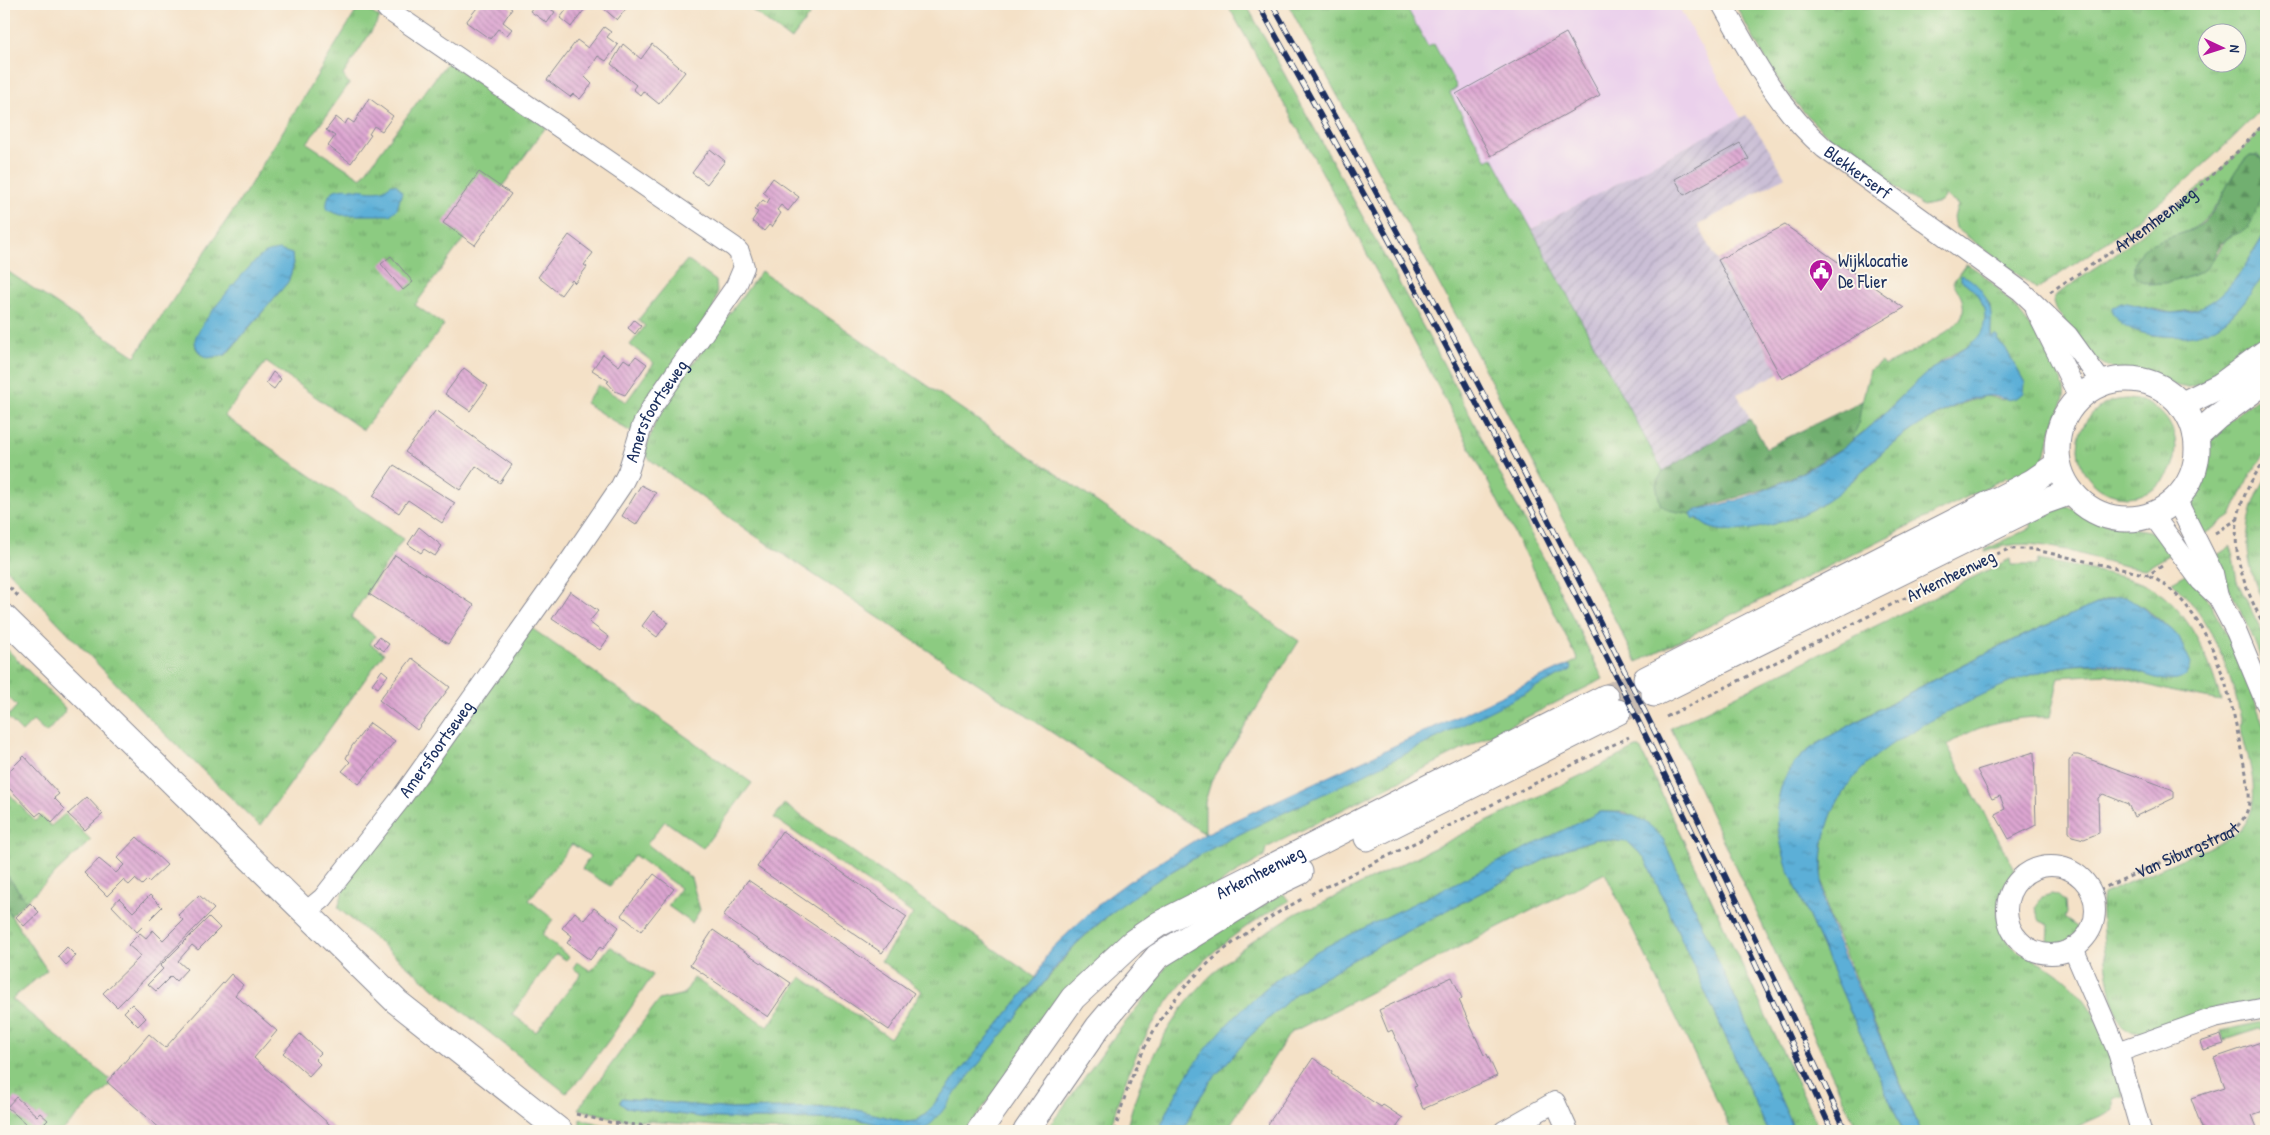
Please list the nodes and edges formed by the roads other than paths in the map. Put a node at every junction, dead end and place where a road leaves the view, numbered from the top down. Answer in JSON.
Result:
{"nodes":[{"id":1,"x":1722,"y":4,"type":"edge"},
{"id":2,"x":388,"y":9,"type":"dead end"},
{"id":3,"x":2033,"y":304,"type":"junction"},
{"id":4,"x":2266,"y":352,"type":"edge"},
{"id":5,"x":2266,"y":381,"type":"edge"},
{"id":6,"x":2102,"y":383,"type":"junction"},
{"id":7,"x":2079,"y":397,"type":"junction"},
{"id":8,"x":2182,"y":405,"type":"junction"},
{"id":9,"x":2196,"y":436,"type":"junction"},
{"id":10,"x":2058,"y":464,"type":"junction"},
{"id":11,"x":2071,"y":492,"type":"junction"},
{"id":12,"x":2176,"y":499,"type":"junction"},
{"id":13,"x":2152,"y":514,"type":"junction"},
{"id":14,"x":2190,"y":548,"type":"junction"},
{"id":15,"x":4,"y":617,"type":"edge"},
{"id":16,"x":2266,"y":703,"type":"edge"},
{"id":17,"x":306,"y":912,"type":"junction"},
{"id":18,"x":2073,"y":948,"type":"junction"},
{"id":19,"x":2266,"y":1008,"type":"edge"},
{"id":20,"x":2118,"y":1052,"type":"junction"},
{"id":21,"x":564,"y":1121,"type":"edge"},
{"id":22,"x":979,"y":1131,"type":"edge"},
{"id":23,"x":1026,"y":1131,"type":"edge"},
{"id":24,"x":1504,"y":1131,"type":"edge"},
{"id":25,"x":1568,"y":1131,"type":"edge"},
{"id":26,"x":2141,"y":1131,"type":"edge"}],
"edges":[{"from":1,"to":3,"type":"street","name":"Blekkerserf"},
{"from":2,"to":17,"type":"street","name":"Amersfoortseweg"},
{"from":3,"to":6,"type":"street","name":"Blekkerserf"},
{"from":3,"to":7,"type":"street","name":"Blekkerserf"},
{"from":4,"to":8,"type":"main road"},
{"from":5,"to":9,"type":"main road"},
{"from":6,"to":7,"type":"main road"},
{"from":6,"to":8,"type":"main road"},
{"from":7,"to":10,"type":"main road"},
{"from":8,"to":9,"type":"main road"},
{"from":9,"to":12,"type":"main road"},
{"from":10,"to":11,"type":"main road"},
{"from":10,"to":11,"type":"main road","name":"Arkemheenweg"},
{"from":11,"to":13,"type":"main road"},
{"from":12,"to":13,"type":"main road"},
{"from":12,"to":14,"type":"street"},
{"from":13,"to":14,"type":"street"},
{"from":14,"to":16,"type":"street"},
{"from":15,"to":17,"type":"main road"},
{"from":17,"to":21,"type":"main road"},
{"from":18,"to":18,"type":"street"},
{"from":18,"to":20,"type":"street"},
{"from":19,"to":20,"type":"street"},
{"from":20,"to":26,"type":"street"},
{"from":22,"to":23,"type":"main road","name":"Arkemheenweg"},
{"from":24,"to":25,"type":"street"}]}
